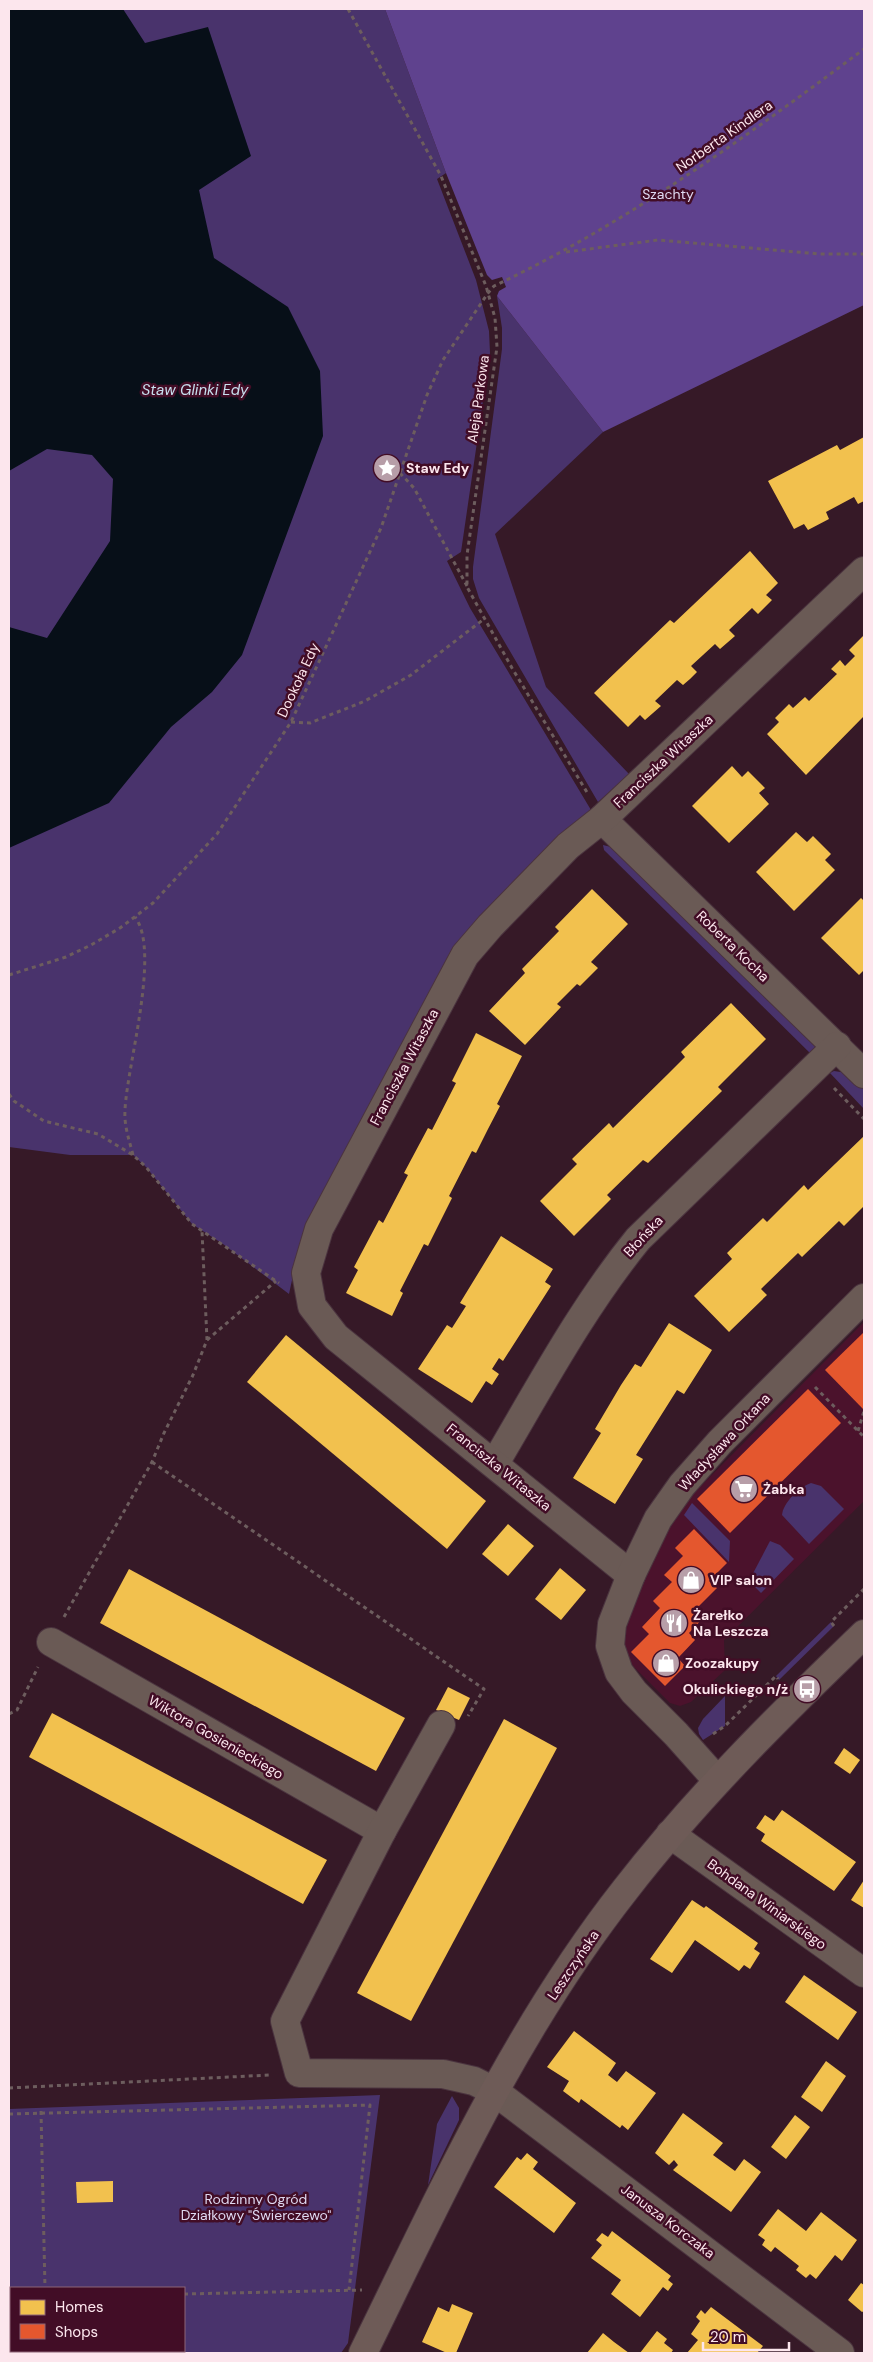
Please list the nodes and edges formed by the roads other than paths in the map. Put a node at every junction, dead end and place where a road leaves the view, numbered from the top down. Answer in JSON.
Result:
{"nodes":[{"id":1,"x":864,"y":571,"type":"edge"},
{"id":2,"x":602,"y":819,"type":"junction"},
{"id":3,"x":837,"y":1046,"type":"junction"},
{"id":4,"x":864,"y":1074,"type":"edge"},
{"id":5,"x":864,"y":1298,"type":"edge"},
{"id":6,"x":495,"y":1463,"type":"junction"},
{"id":7,"x":631,"y":1575,"type":"junction"},
{"id":8,"x":864,"y":1634,"type":"edge"},
{"id":9,"x":50,"y":1642,"type":"road end"},
{"id":10,"x":441,"y":1725,"type":"road end"},
{"id":11,"x":717,"y":1780,"type":"junction"},
{"id":12,"x":382,"y":1831,"type":"junction"},
{"id":13,"x":670,"y":1834,"type":"junction"},
{"id":14,"x":864,"y":1973,"type":"edge"},
{"id":15,"x":494,"y":2091,"type":"junction"},
{"id":16,"x":363,"y":2353,"type":"edge"},
{"id":17,"x":840,"y":2353,"type":"edge"}],
"edges":[{"from":1,"to":2,"type":"street","name":"Franciszka Witaszka"},
{"from":2,"to":3,"type":"street","name":"Roberta Kocha"},
{"from":2,"to":6,"type":"street","name":"Franciszka Witaszka"},
{"from":3,"to":4,"type":"street","name":"Roberta Kocha"},
{"from":3,"to":6,"type":"street","name":"Błońska"},
{"from":5,"to":7,"type":"street","name":"Władysława Orkana"},
{"from":6,"to":7,"type":"street","name":"Franciszka Witaszka"},
{"from":7,"to":11,"type":"street","name":"Władysława Orkana"},
{"from":8,"to":11,"type":"street","name":"Leszczyńska"},
{"from":9,"to":12,"type":"street","name":"Wiktora Gosienieckiego"},
{"from":10,"to":12,"type":"street"},
{"from":11,"to":13,"type":"street","name":"Leszczyńska"},
{"from":12,"to":15,"type":"street"},
{"from":13,"to":14,"type":"street","name":"Bohdana Winiarskiego"},
{"from":13,"to":15,"type":"street","name":"Leszczyńska"},
{"from":15,"to":16,"type":"street","name":"Leszczyńska"},
{"from":15,"to":17,"type":"street","name":"Janusza Korczaka"}]}
